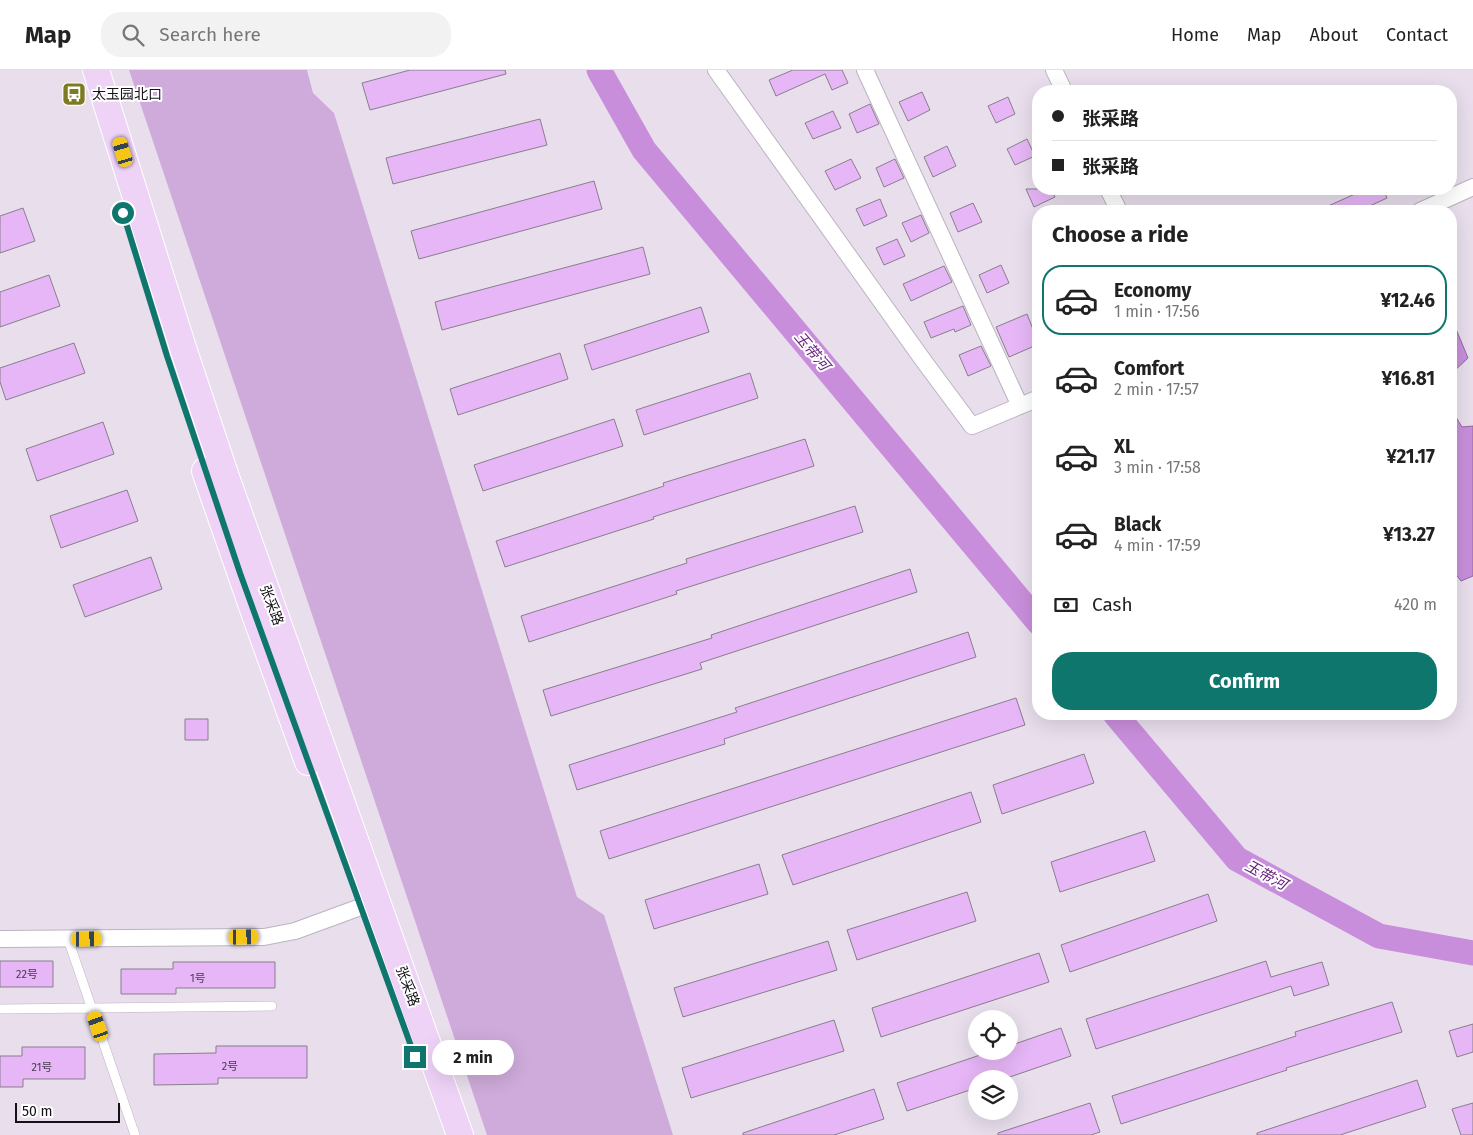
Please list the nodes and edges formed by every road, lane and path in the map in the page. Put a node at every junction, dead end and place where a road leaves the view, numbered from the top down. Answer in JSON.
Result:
{"nodes":[{"id":1,"x":79,"y":70,"type":"edge"},
{"id":2,"x":96,"y":70,"type":"edge"},
{"id":3,"x":716,"y":70,"type":"edge"},
{"id":4,"x":865,"y":70,"type":"edge"},
{"id":5,"x":1054,"y":70,"type":"edge"},
{"id":6,"x":1061,"y":85,"type":"edge"},
{"id":7,"x":1473,"y":187,"type":"edge"},
{"id":8,"x":1457,"y":194,"type":"edge"},
{"id":9,"x":1455,"y":195,"type":"edge"},
{"id":10,"x":1433,"y":205,"type":"edge"},
{"id":11,"x":1032,"y":401,"type":"edge"},
{"id":12,"x":1020,"y":406,"type":"junction"},
{"id":13,"x":369,"y":904,"type":"junction"},
{"id":14,"x":0,"y":939,"type":"edge"},
{"id":15,"x":68,"y":939,"type":"junction"},
{"id":16,"x":272,"y":1006,"type":"dead end"},
{"id":17,"x":92,"y":1008,"type":"junction"},
{"id":18,"x":0,"y":1009,"type":"edge"},
{"id":19,"x":135,"y":1135,"type":"edge"},
{"id":20,"x":442,"y":1135,"type":"edge"},
{"id":21,"x":460,"y":1135,"type":"edge"}],
"edges":[{"from":1,"to":13,"type":"main road","name":"张采路"},
{"from":2,"to":13,"type":"main road","name":"张采路"},
{"from":3,"to":12,"type":"street"},
{"from":4,"to":12,"type":"street"},
{"from":5,"to":6,"type":"street"},
{"from":7,"to":8,"type":"street"},
{"from":9,"to":10,"type":"street"},
{"from":11,"to":12,"type":"street"},
{"from":13,"to":15,"type":"street"},
{"from":13,"to":20,"type":"main road","name":"张采路"},
{"from":13,"to":21,"type":"main road","name":"张采路"},
{"from":14,"to":15,"type":"street"},
{"from":15,"to":17,"type":"lane"},
{"from":16,"to":17,"type":"lane"},
{"from":17,"to":18,"type":"lane"},
{"from":17,"to":19,"type":"lane"}]}
